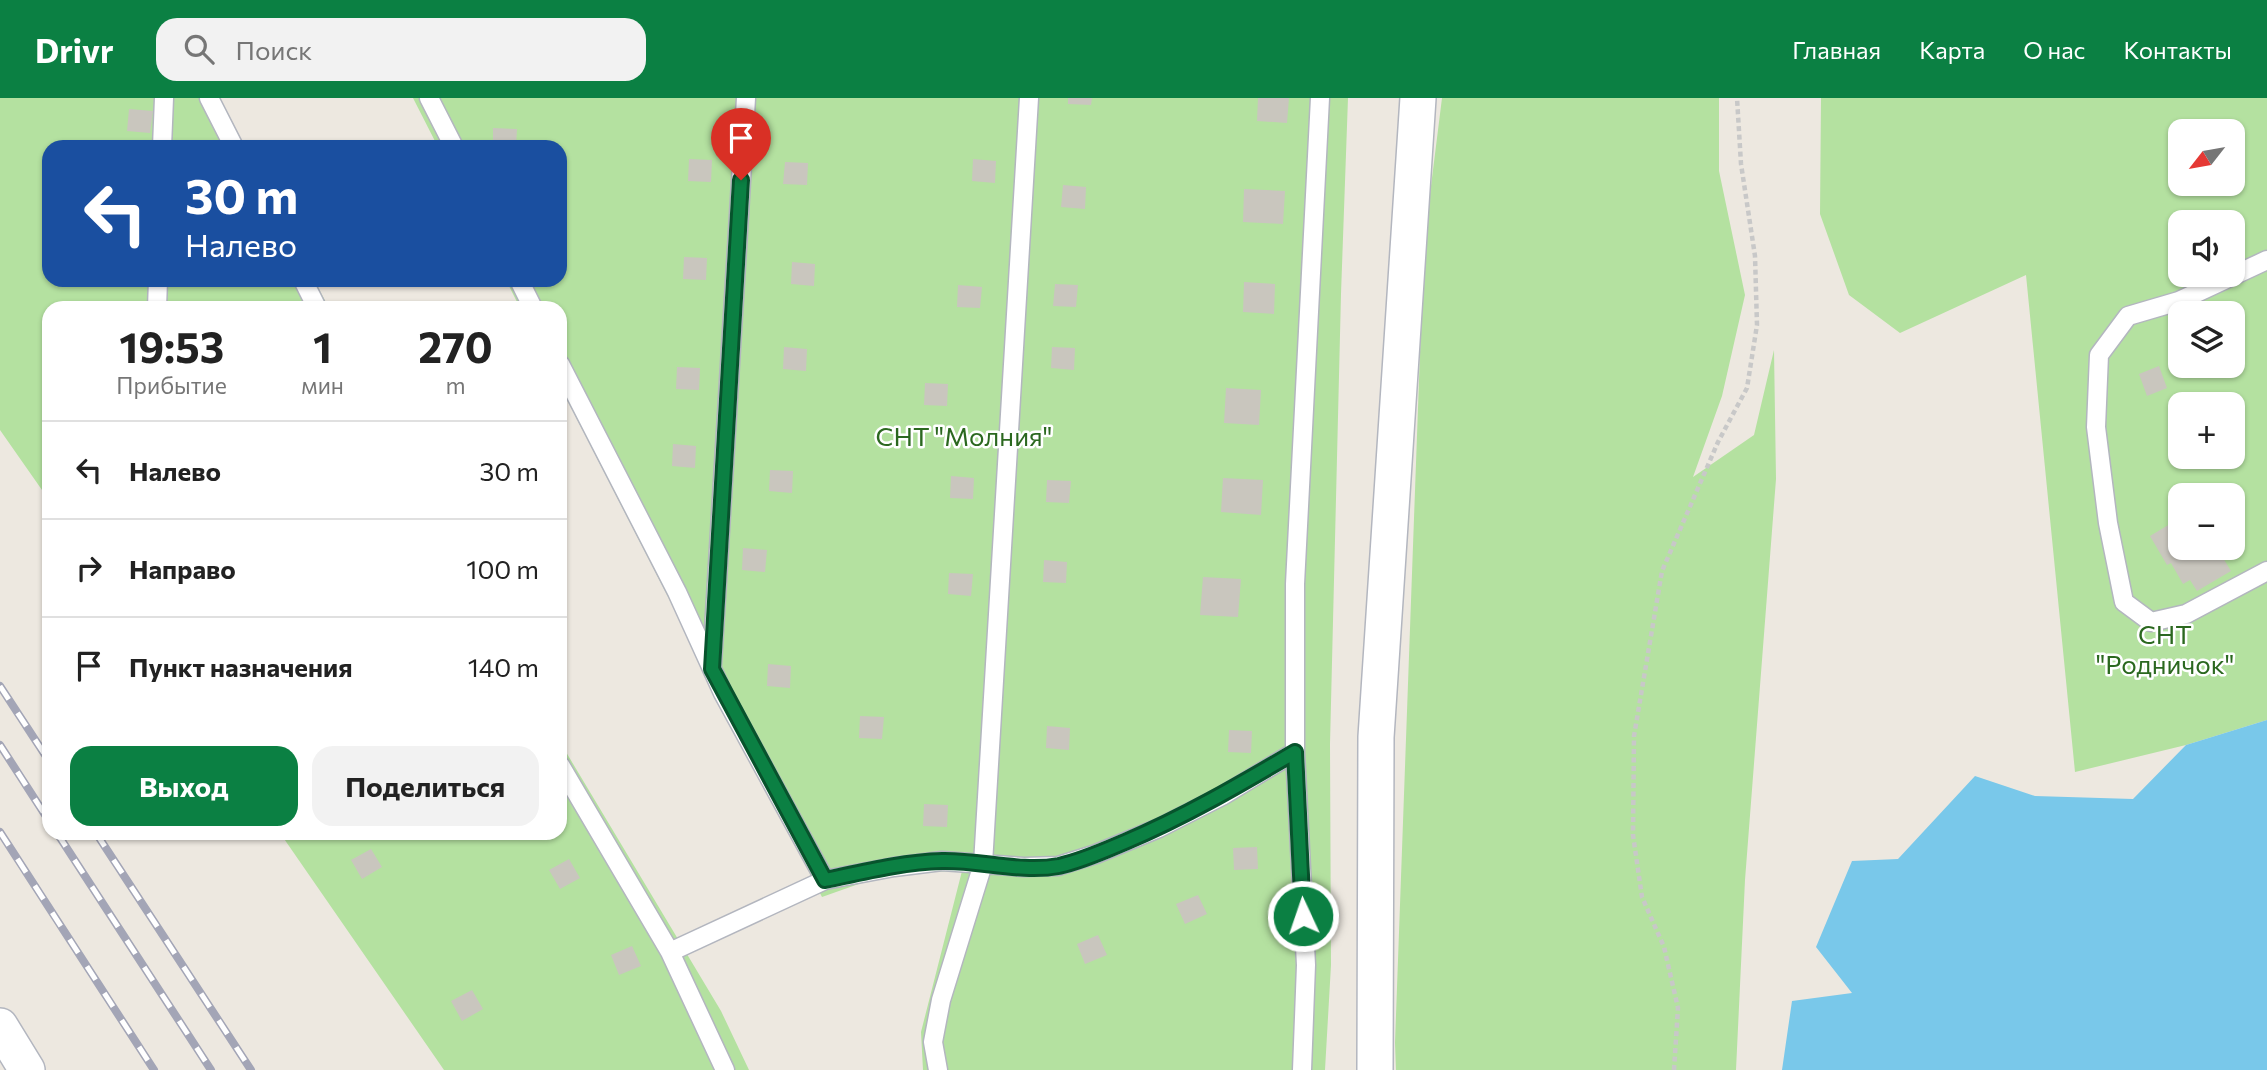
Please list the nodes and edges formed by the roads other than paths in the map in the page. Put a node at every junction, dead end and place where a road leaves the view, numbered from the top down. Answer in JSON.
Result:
{"nodes":[{"id":1,"x":164,"y":98,"type":"edge"},
{"id":2,"x":209,"y":98,"type":"edge"},
{"id":3,"x":429,"y":98,"type":"edge"},
{"id":4,"x":746,"y":98,"type":"edge"},
{"id":5,"x":1029,"y":98,"type":"edge"},
{"id":6,"x":1320,"y":98,"type":"edge"},
{"id":7,"x":1418,"y":98,"type":"edge"},
{"id":8,"x":162,"y":140,"type":"edge"},
{"id":9,"x":230,"y":140,"type":"edge"},
{"id":10,"x":450,"y":140,"type":"edge"},
{"id":11,"x":2267,"y":260,"type":"edge"},
{"id":12,"x":567,"y":378,"type":"edge"},
{"id":13,"x":2267,"y":571,"type":"edge"},
{"id":14,"x":712,"y":669,"type":"junction"},
{"id":15,"x":1295,"y":752,"type":"junction"},
{"id":16,"x":567,"y":777,"type":"edge"},
{"id":17,"x":983,"y":864,"type":"junction"},
{"id":18,"x":825,"y":880,"type":"junction"},
{"id":19,"x":670,"y":952,"type":"junction"},
{"id":20,"x":0,"y":1026,"type":"edge"},
{"id":21,"x":27,"y":1070,"type":"edge"},
{"id":22,"x":725,"y":1070,"type":"edge"},
{"id":23,"x":938,"y":1070,"type":"edge"},
{"id":24,"x":1302,"y":1070,"type":"edge"},
{"id":25,"x":1375,"y":1070,"type":"edge"}],
"edges":[{"from":1,"to":8,"type":"lane"},
{"from":2,"to":9,"type":"lane"},
{"from":3,"to":10,"type":"lane"},
{"from":4,"to":14,"type":"lane"},
{"from":5,"to":17,"type":"lane"},
{"from":6,"to":15,"type":"lane"},
{"from":7,"to":25,"type":"street"},
{"from":11,"to":13,"type":"lane"},
{"from":12,"to":14,"type":"lane"},
{"from":14,"to":18,"type":"lane"},
{"from":15,"to":17,"type":"lane"},
{"from":15,"to":24,"type":"lane"},
{"from":16,"to":19,"type":"lane"},
{"from":17,"to":18,"type":"lane"},
{"from":17,"to":23,"type":"lane"},
{"from":18,"to":19,"type":"lane"},
{"from":19,"to":22,"type":"lane"},
{"from":20,"to":21,"type":"street"}]}
